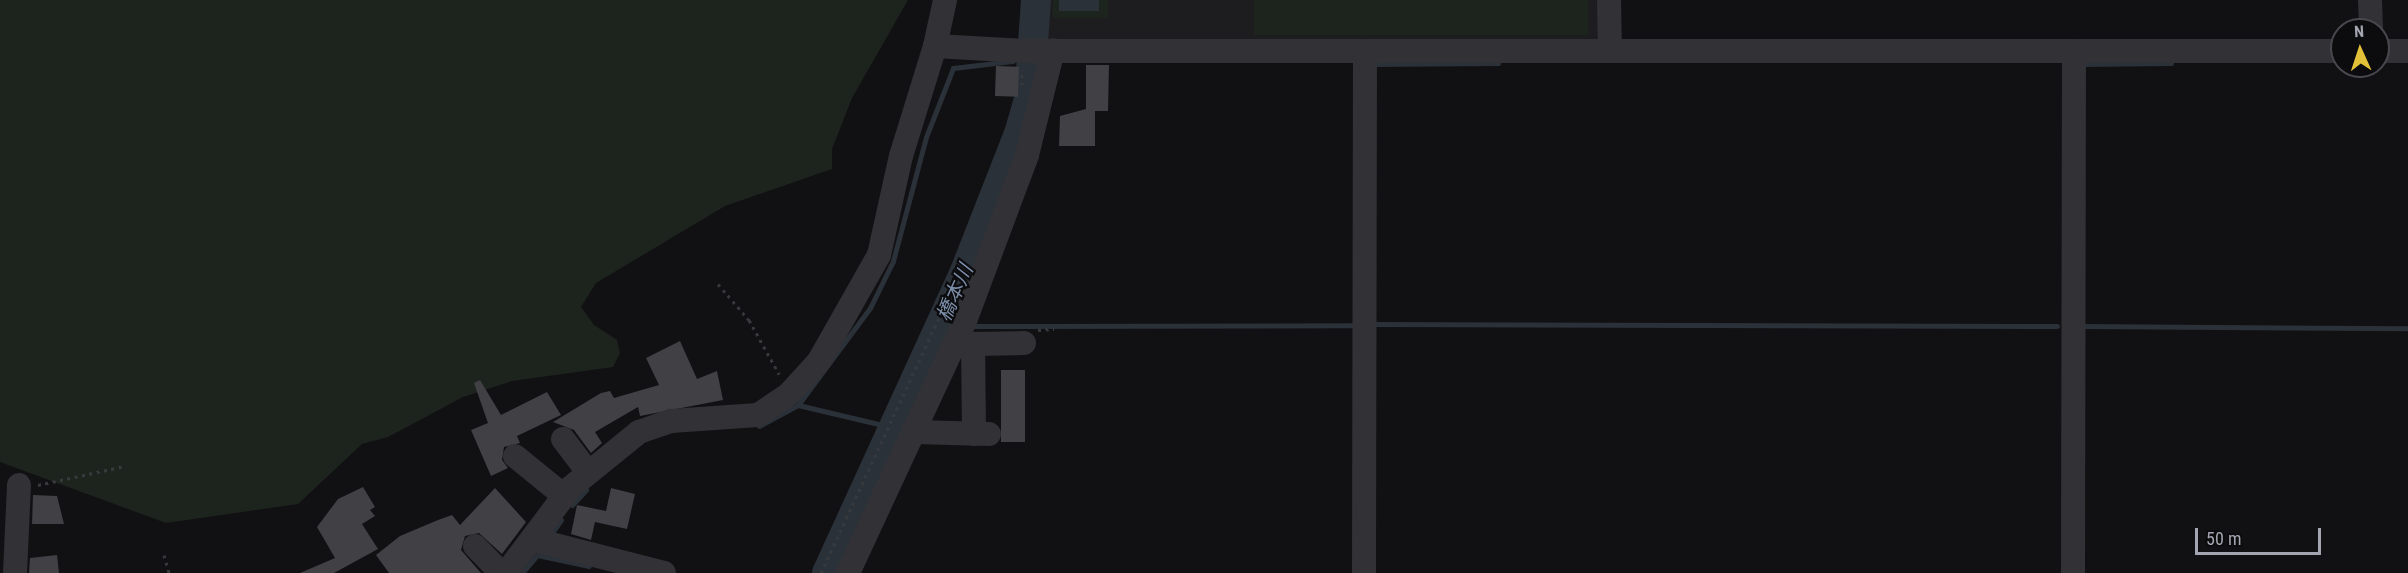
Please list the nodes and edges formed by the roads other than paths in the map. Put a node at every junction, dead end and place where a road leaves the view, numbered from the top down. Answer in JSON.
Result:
{"nodes":[{"id":1,"x":945,"y":0,"type":"edge"},
{"id":2,"x":1609,"y":0,"type":"edge"},
{"id":3,"x":2370,"y":0,"type":"edge"},
{"id":4,"x":2371,"y":18,"type":"edge"},
{"id":5,"x":935,"y":46,"type":"junction"},
{"id":6,"x":1036,"y":51,"type":"junction"},
{"id":7,"x":1365,"y":51,"type":"junction"},
{"id":8,"x":1610,"y":51,"type":"junction"},
{"id":9,"x":2074,"y":51,"type":"junction"},
{"id":10,"x":2330,"y":51,"type":"edge"},
{"id":11,"x":2390,"y":51,"type":"edge"},
{"id":12,"x":2408,"y":51,"type":"edge"},
{"id":13,"x":1024,"y":343,"type":"dead end"},
{"id":14,"x":913,"y":432,"type":"junction"},
{"id":15,"x":563,"y":439,"type":"dead end"},
{"id":16,"x":515,"y":456,"type":"dead end"},
{"id":17,"x":588,"y":472,"type":"junction"},
{"id":18,"x":19,"y":486,"type":"road end"},
{"id":19,"x":564,"y":496,"type":"junction"},
{"id":20,"x":535,"y":540,"type":"junction"},
{"id":21,"x":475,"y":546,"type":"dead end"},
{"id":22,"x":15,"y":573,"type":"edge"},
{"id":23,"x":503,"y":573,"type":"edge"},
{"id":24,"x":664,"y":573,"type":"edge"},
{"id":25,"x":848,"y":573,"type":"edge"},
{"id":26,"x":1364,"y":573,"type":"edge"},
{"id":27,"x":2073,"y":573,"type":"edge"}],
"edges":[{"from":1,"to":5,"type":"street"},
{"from":2,"to":8,"type":"street"},
{"from":3,"to":4,"type":"street"},
{"from":5,"to":6,"type":"street"},
{"from":5,"to":17,"type":"street"},
{"from":6,"to":7,"type":"street"},
{"from":6,"to":14,"type":"street"},
{"from":7,"to":8,"type":"street"},
{"from":7,"to":26,"type":"street"},
{"from":8,"to":9,"type":"street"},
{"from":9,"to":10,"type":"street"},
{"from":9,"to":27,"type":"street"},
{"from":11,"to":12,"type":"street"},
{"from":13,"to":14,"type":"street"},
{"from":14,"to":25,"type":"street"},
{"from":15,"to":17,"type":"street"},
{"from":16,"to":19,"type":"street"},
{"from":17,"to":19,"type":"street"},
{"from":18,"to":22,"type":"street"},
{"from":19,"to":20,"type":"street"},
{"from":20,"to":23,"type":"street"},
{"from":20,"to":24,"type":"street"},
{"from":21,"to":23,"type":"street"}]}
